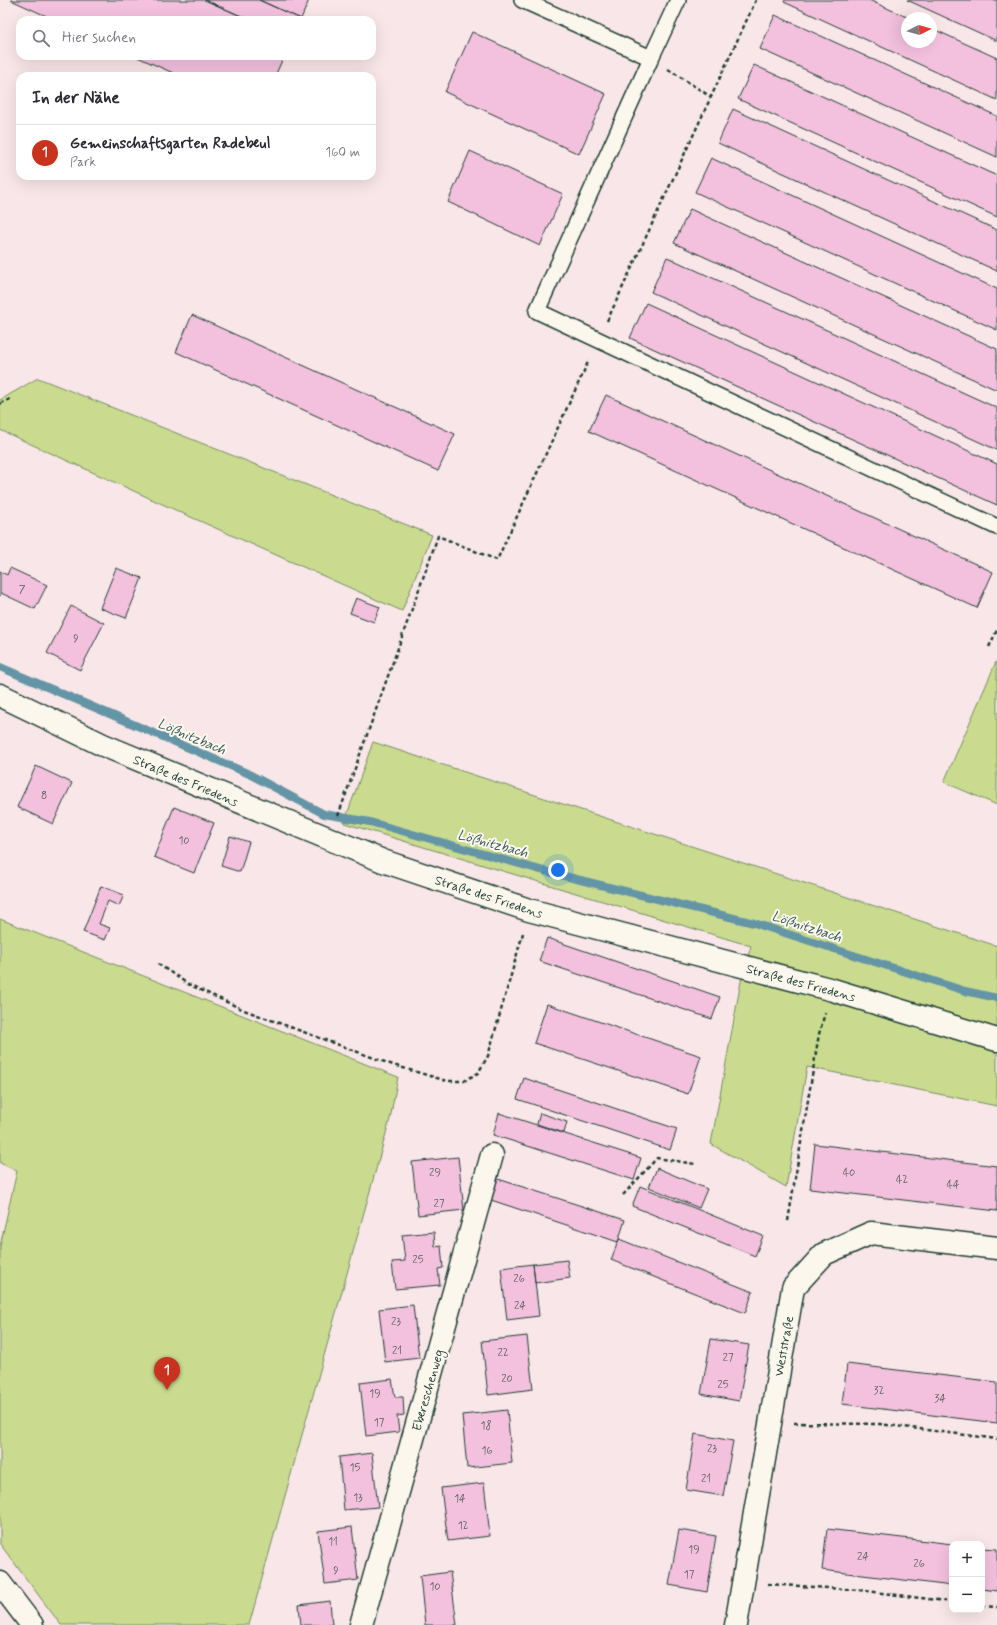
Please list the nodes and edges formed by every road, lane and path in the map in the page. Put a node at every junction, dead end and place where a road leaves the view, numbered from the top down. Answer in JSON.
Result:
{"nodes":[{"id":1,"x":522,"y":0,"type":"edge"},
{"id":2,"x":678,"y":0,"type":"edge"},
{"id":3,"x":756,"y":0,"type":"edge"},
{"id":4,"x":651,"y":58,"type":"junction"},
{"id":5,"x":711,"y":96,"type":"junction"},
{"id":6,"x":598,"y":340,"type":"junction"},
{"id":7,"x":10,"y":399,"type":"dead end"},
{"id":8,"x":0,"y":404,"type":"edge"},
{"id":9,"x":997,"y":527,"type":"edge"},
{"id":10,"x":997,"y":630,"type":"edge"},
{"id":11,"x":989,"y":647,"type":"dead end"},
{"id":12,"x":0,"y":695,"type":"edge"},
{"id":13,"x":342,"y":808,"type":"dead end"},
{"id":14,"x":529,"y":910,"type":"junction"},
{"id":15,"x":158,"y":964,"type":"dead end"},
{"id":16,"x":833,"y":990,"type":"junction"},
{"id":17,"x":997,"y":1040,"type":"edge"},
{"id":18,"x":492,"y":1155,"type":"dead end"},
{"id":19,"x":695,"y":1164,"type":"dead end"},
{"id":20,"x":623,"y":1195,"type":"dead end"},
{"id":21,"x":788,"y":1222,"type":"dead end"},
{"id":22,"x":997,"y":1248,"type":"edge"},
{"id":23,"x":770,"y":1423,"type":"junction"},
{"id":24,"x":997,"y":1439,"type":"edge"},
{"id":25,"x":0,"y":1583,"type":"edge"},
{"id":26,"x":743,"y":1583,"type":"junction"},
{"id":27,"x":949,"y":1602,"type":"edge"},
{"id":28,"x":985,"y":1606,"type":"edge"},
{"id":29,"x":997,"y":1607,"type":"edge"},
{"id":30,"x":29,"y":1623,"type":"edge"},
{"id":31,"x":361,"y":1625,"type":"edge"},
{"id":32,"x":736,"y":1625,"type":"edge"}],
"edges":[{"from":1,"to":4,"type":"lane"},
{"from":2,"to":4,"type":"lane"},
{"from":3,"to":5,"type":"path"},
{"from":4,"to":5,"type":"path"},
{"from":4,"to":6,"type":"lane"},
{"from":5,"to":6,"type":"path"},
{"from":6,"to":9,"type":"lane"},
{"from":6,"to":13,"type":"path"},
{"from":7,"to":8,"type":"path"},
{"from":10,"to":11,"type":"path"},
{"from":12,"to":14,"type":"street","name":"Straße des Friedens"},
{"from":14,"to":15,"type":"path"},
{"from":14,"to":16,"type":"street","name":"Straße des Friedens"},
{"from":16,"to":17,"type":"street","name":"Straße des Friedens"},
{"from":16,"to":21,"type":"path"},
{"from":18,"to":31,"type":"street","name":"Ebereschenweg"},
{"from":19,"to":20,"type":"path"},
{"from":22,"to":23,"type":"street","name":"Weststraße"},
{"from":23,"to":24,"type":"path"},
{"from":23,"to":26,"type":"street","name":"Weststraße"},
{"from":25,"to":30,"type":"street"},
{"from":26,"to":27,"type":"path"},
{"from":26,"to":32,"type":"street","name":"Weststraße"},
{"from":28,"to":29,"type":"path"}]}
